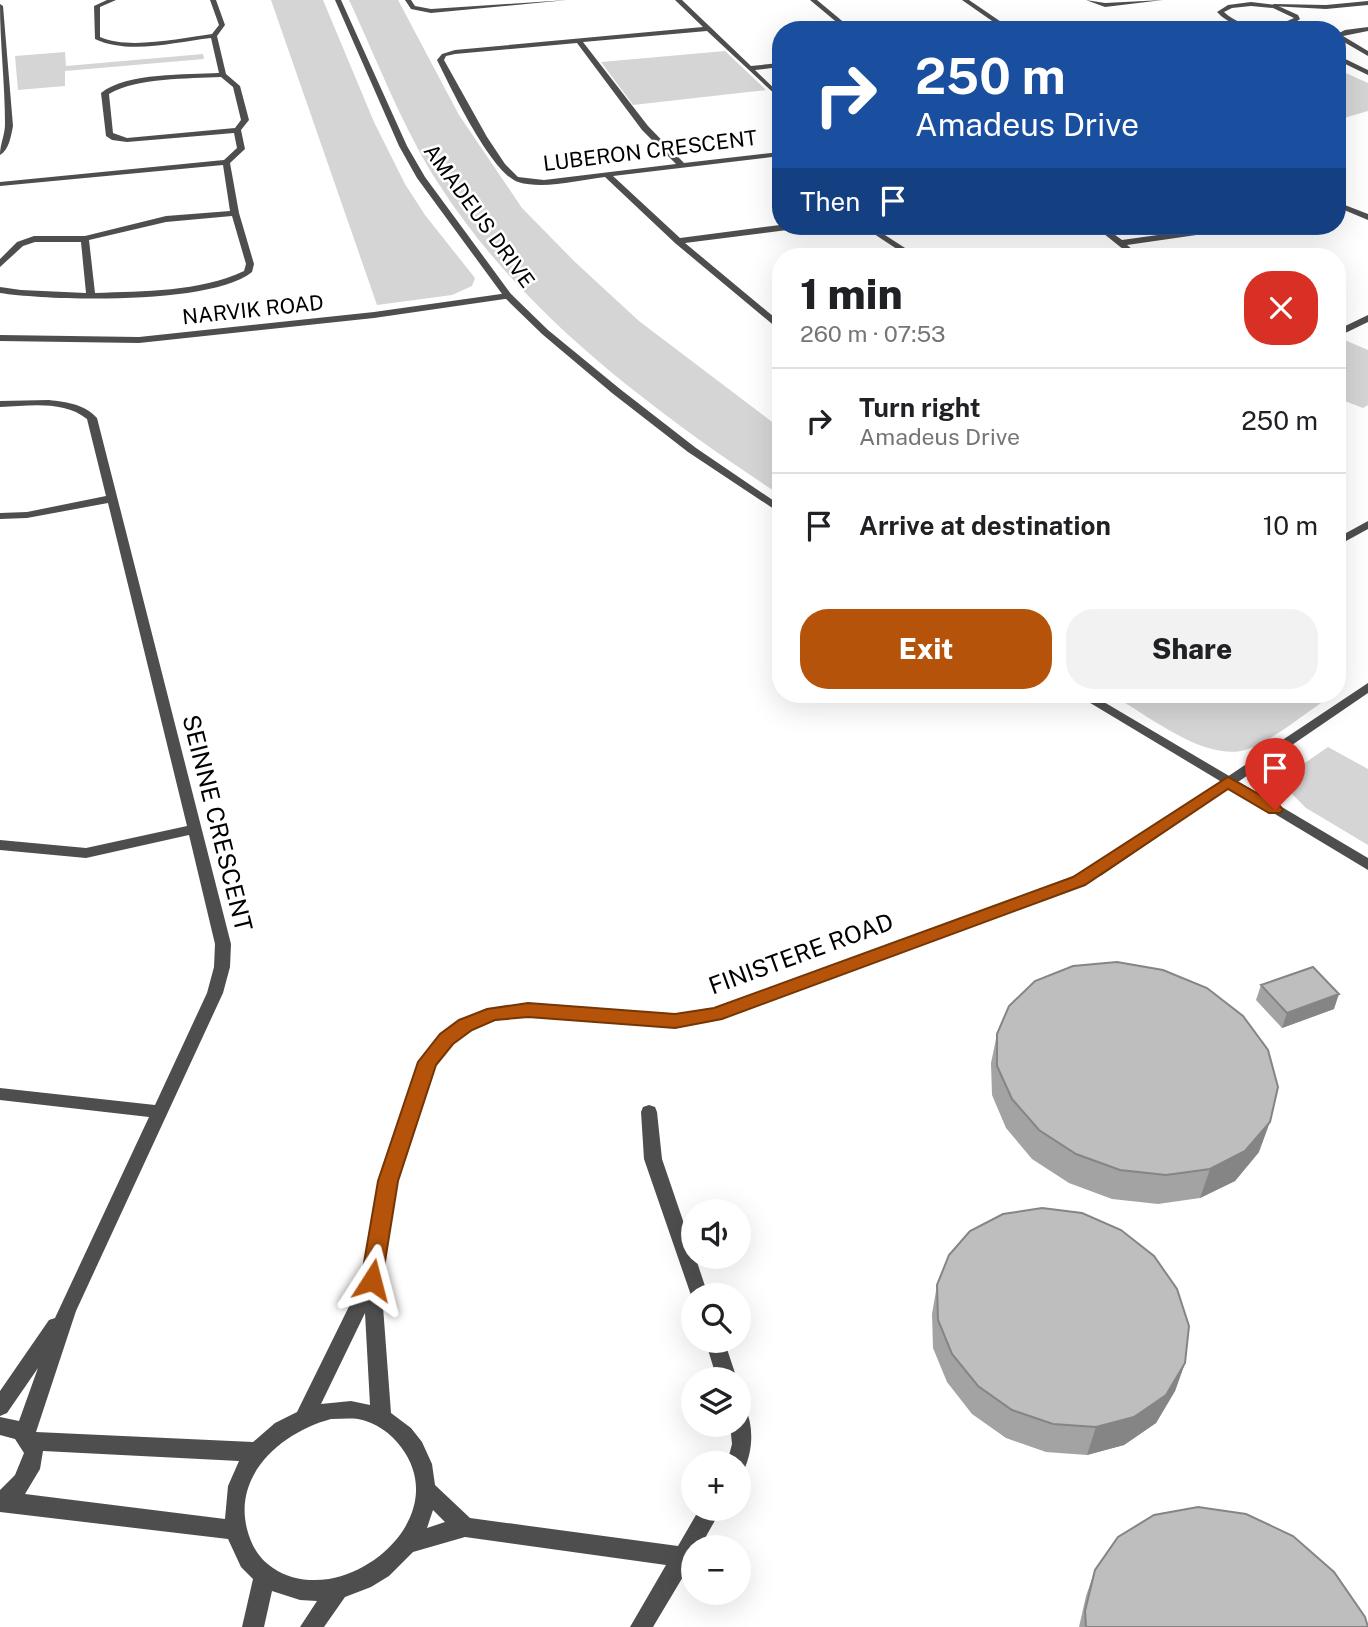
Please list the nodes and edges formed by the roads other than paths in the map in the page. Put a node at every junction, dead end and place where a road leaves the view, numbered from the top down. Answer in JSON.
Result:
{"nodes":[{"id":1,"x":113,"y":0,"type":"edge"},
{"id":2,"x":213,"y":0,"type":"edge"},
{"id":3,"x":338,"y":0,"type":"edge"},
{"id":4,"x":408,"y":0,"type":"edge"},
{"id":5,"x":564,"y":0,"type":"edge"},
{"id":6,"x":678,"y":0,"type":"edge"},
{"id":7,"x":813,"y":0,"type":"edge"},
{"id":8,"x":965,"y":0,"type":"edge"},
{"id":9,"x":1089,"y":0,"type":"edge"},
{"id":10,"x":1160,"y":0,"type":"edge"},
{"id":11,"x":1242,"y":0,"type":"edge"},
{"id":12,"x":1219,"y":1,"type":"edge"},
{"id":13,"x":1368,"y":3,"type":"edge"},
{"id":14,"x":1263,"y":5,"type":"junction"},
{"id":15,"x":0,"y":6,"type":"edge"},
{"id":16,"x":1274,"y":6,"type":"junction"},
{"id":17,"x":1326,"y":8,"type":"junction"},
{"id":18,"x":1222,"y":10,"type":"junction"},
{"id":19,"x":1296,"y":18,"type":"junction"},
{"id":20,"x":839,"y":21,"type":"edge"},
{"id":21,"x":996,"y":21,"type":"edge"},
{"id":22,"x":1186,"y":21,"type":"edge"},
{"id":23,"x":1233,"y":21,"type":"edge"},
{"id":24,"x":1292,"y":21,"type":"edge"},
{"id":25,"x":1296,"y":21,"type":"edge"},
{"id":26,"x":707,"y":29,"type":"junction"},
{"id":27,"x":1368,"y":29,"type":"edge"},
{"id":28,"x":1346,"y":32,"type":"edge"},
{"id":29,"x":214,"y":36,"type":"junction"},
{"id":30,"x":579,"y":41,"type":"junction"},
{"id":31,"x":1346,"y":41,"type":"edge"},
{"id":32,"x":1368,"y":54,"type":"edge"},
{"id":33,"x":1346,"y":62,"type":"edge"},
{"id":34,"x":772,"y":66,"type":"edge"},
{"id":35,"x":750,"y":68,"type":"junction"},
{"id":36,"x":1368,"y":73,"type":"edge"},
{"id":37,"x":223,"y":75,"type":"junction"},
{"id":38,"x":772,"y":89,"type":"edge"},
{"id":39,"x":237,"y":130,"type":"junction"},
{"id":40,"x":0,"y":153,"type":"edge"},
{"id":41,"x":772,"y":155,"type":"edge"},
{"id":42,"x":226,"y":162,"type":"junction"},
{"id":43,"x":682,"y":165,"type":"junction"},
{"id":44,"x":606,"y":174,"type":"junction"},
{"id":45,"x":0,"y":184,"type":"edge"},
{"id":46,"x":1346,"y":207,"type":"edge"},
{"id":47,"x":1351,"y":209,"type":"junction"},
{"id":48,"x":1346,"y":210,"type":"edge"},
{"id":49,"x":235,"y":212,"type":"junction"},
{"id":50,"x":1368,"y":217,"type":"edge"},
{"id":51,"x":772,"y":229,"type":"edge"},
{"id":52,"x":880,"y":235,"type":"edge"},
{"id":53,"x":1109,"y":235,"type":"edge"},
{"id":54,"x":1175,"y":235,"type":"edge"},
{"id":55,"x":85,"y":239,"type":"junction"},
{"id":56,"x":678,"y":241,"type":"junction"},
{"id":57,"x":1119,"y":243,"type":"junction"},
{"id":58,"x":901,"y":248,"type":"edge"},
{"id":59,"x":1126,"y":248,"type":"edge"},
{"id":60,"x":0,"y":264,"type":"edge"},
{"id":61,"x":0,"y":289,"type":"edge"},
{"id":62,"x":91,"y":296,"type":"junction"},
{"id":63,"x":508,"y":296,"type":"junction"},
{"id":64,"x":1368,"y":318,"type":"edge"},
{"id":65,"x":772,"y":319,"type":"edge"},
{"id":66,"x":1346,"y":329,"type":"edge"},
{"id":67,"x":0,"y":338,"type":"edge"},
{"id":68,"x":0,"y":404,"type":"edge"},
{"id":69,"x":110,"y":499,"type":"junction"},
{"id":70,"x":772,"y":505,"type":"edge"},
{"id":71,"x":0,"y":516,"type":"edge"},
{"id":72,"x":1368,"y":524,"type":"edge"},
{"id":73,"x":1346,"y":537,"type":"edge"},
{"id":74,"x":1368,"y":687,"type":"edge"},
{"id":75,"x":1346,"y":702,"type":"edge"},
{"id":76,"x":1096,"y":703,"type":"edge"},
{"id":77,"x":1344,"y":703,"type":"edge"},
{"id":78,"x":1228,"y":782,"type":"junction"},
{"id":79,"x":194,"y":829,"type":"junction"},
{"id":80,"x":0,"y":845,"type":"edge"},
{"id":81,"x":1368,"y":865,"type":"edge"},
{"id":82,"x":0,"y":1094,"type":"edge"},
{"id":83,"x":159,"y":1112,"type":"junction"},
{"id":84,"x":649,"y":1112,"type":"dead end"},
{"id":85,"x":372,"y":1280,"type":"junction"},
{"id":86,"x":695,"y":1283,"type":"edge"},
{"id":87,"x":67,"y":1311,"type":"junction"},
{"id":88,"x":0,"y":1407,"type":"edge"},
{"id":89,"x":305,"y":1417,"type":"junction"},
{"id":90,"x":381,"y":1417,"type":"junction"},
{"id":91,"x":0,"y":1426,"type":"edge"},
{"id":92,"x":28,"y":1437,"type":"junction"},
{"id":93,"x":257,"y":1452,"type":"junction"},
{"id":94,"x":426,"y":1490,"type":"junction"},
{"id":95,"x":1,"y":1502,"type":"edge"},
{"id":96,"x":465,"y":1527,"type":"junction"},
{"id":97,"x":234,"y":1530,"type":"junction"},
{"id":98,"x":408,"y":1544,"type":"junction"},
{"id":99,"x":681,"y":1557,"type":"edge"},
{"id":100,"x":681,"y":1560,"type":"edge"},
{"id":101,"x":264,"y":1578,"type":"junction"},
{"id":102,"x":337,"y":1591,"type":"junction"},
{"id":103,"x":253,"y":1627,"type":"edge"},
{"id":104,"x":312,"y":1627,"type":"edge"},
{"id":105,"x":641,"y":1627,"type":"edge"}],
"edges":[{"from":1,"to":29,"type":"street"},
{"from":2,"to":29,"type":"street"},
{"from":3,"to":63,"type":"street","name":"AMADEUS DRIVE"},
{"from":4,"to":5,"type":"street"},
{"from":6,"to":26,"type":"street"},
{"from":7,"to":20,"type":"street"},
{"from":8,"to":21,"type":"street"},
{"from":9,"to":10,"type":"street"},
{"from":11,"to":14,"type":"street"},
{"from":12,"to":18,"type":"street"},
{"from":13,"to":17,"type":"street"},
{"from":14,"to":16,"type":"street"},
{"from":14,"to":18,"type":"street"},
{"from":15,"to":40,"type":"street"},
{"from":16,"to":17,"type":"street"},
{"from":16,"to":19,"type":"street"},
{"from":17,"to":19,"type":"street"},
{"from":18,"to":22,"type":"street"},
{"from":18,"to":23,"type":"street"},
{"from":19,"to":24,"type":"street"},
{"from":19,"to":25,"type":"street"},
{"from":26,"to":30,"type":"street","name":"LUBERON CRESCENT"},
{"from":26,"to":35,"type":"street"},
{"from":27,"to":28,"type":"street"},
{"from":29,"to":37,"type":"street"},
{"from":30,"to":43,"type":"street"},
{"from":30,"to":44,"type":"street","name":"LUBERON CRESCENT"},
{"from":31,"to":32,"type":"street"},
{"from":33,"to":36,"type":"street"},
{"from":34,"to":35,"type":"street"},
{"from":35,"to":38,"type":"street"},
{"from":37,"to":39,"type":"street"},
{"from":37,"to":39,"type":"street"},
{"from":39,"to":42,"type":"street"},
{"from":41,"to":43,"type":"street","name":"LUBERON CRESCENT"},
{"from":42,"to":45,"type":"street"},
{"from":42,"to":49,"type":"street"},
{"from":43,"to":44,"type":"street","name":"LUBERON CRESCENT"},
{"from":44,"to":56,"type":"street"},
{"from":46,"to":47,"type":"street"},
{"from":47,"to":48,"type":"street"},
{"from":47,"to":50,"type":"street"},
{"from":49,"to":55,"type":"street"},
{"from":49,"to":62,"type":"street"},
{"from":51,"to":56,"type":"street"},
{"from":52,"to":58,"type":"street"},
{"from":53,"to":57,"type":"street"},
{"from":54,"to":57,"type":"street"},
{"from":55,"to":60,"type":"street"},
{"from":55,"to":62,"type":"street"},
{"from":56,"to":65,"type":"street"},
{"from":57,"to":59,"type":"street"},
{"from":61,"to":62,"type":"street"},
{"from":63,"to":67,"type":"street","name":"NARVIK ROAD"},
{"from":63,"to":70,"type":"street","name":"AMADEUS DRIVE"},
{"from":64,"to":66,"type":"street"},
{"from":68,"to":69,"type":"street","name":"SEINNE CRESCENT"},
{"from":69,"to":71,"type":"street"},
{"from":69,"to":79,"type":"street","name":"SEINNE CRESCENT"},
{"from":72,"to":73,"type":"street"},
{"from":74,"to":75,"type":"street","name":"FINISTERE ROAD"},
{"from":76,"to":78,"type":"street"},
{"from":77,"to":78,"type":"street","name":"FINISTERE ROAD"},
{"from":78,"to":81,"type":"street"},
{"from":78,"to":85,"type":"street","name":"FINISTERE ROAD"},
{"from":79,"to":80,"type":"street"},
{"from":79,"to":83,"type":"street","name":"SEINNE CRESCENT"},
{"from":82,"to":83,"type":"street"},
{"from":83,"to":87,"type":"street","name":"SEINNE CRESCENT"},
{"from":84,"to":86,"type":"street"},
{"from":85,"to":89,"type":"street","name":"FINISTERE ROAD"},
{"from":85,"to":90,"type":"street","name":"FINISTERE ROAD"},
{"from":87,"to":88,"type":"street","name":"SEINNE CRESCENT"},
{"from":87,"to":92,"type":"street","name":"SEINNE CRESCENT"},
{"from":89,"to":90,"type":"street"},
{"from":89,"to":93,"type":"street"},
{"from":90,"to":94,"type":"street"},
{"from":91,"to":92,"type":"street"},
{"from":92,"to":93,"type":"street"},
{"from":92,"to":95,"type":"street","name":"SEINNE CRESCENT"},
{"from":93,"to":97,"type":"street"},
{"from":94,"to":96,"type":"street"},
{"from":94,"to":98,"type":"street"},
{"from":95,"to":97,"type":"street"},
{"from":96,"to":98,"type":"street"},
{"from":96,"to":99,"type":"street"},
{"from":97,"to":101,"type":"street"},
{"from":98,"to":102,"type":"street"},
{"from":100,"to":105,"type":"street"},
{"from":101,"to":102,"type":"street"},
{"from":101,"to":103,"type":"street"},
{"from":102,"to":104,"type":"street"}]}
